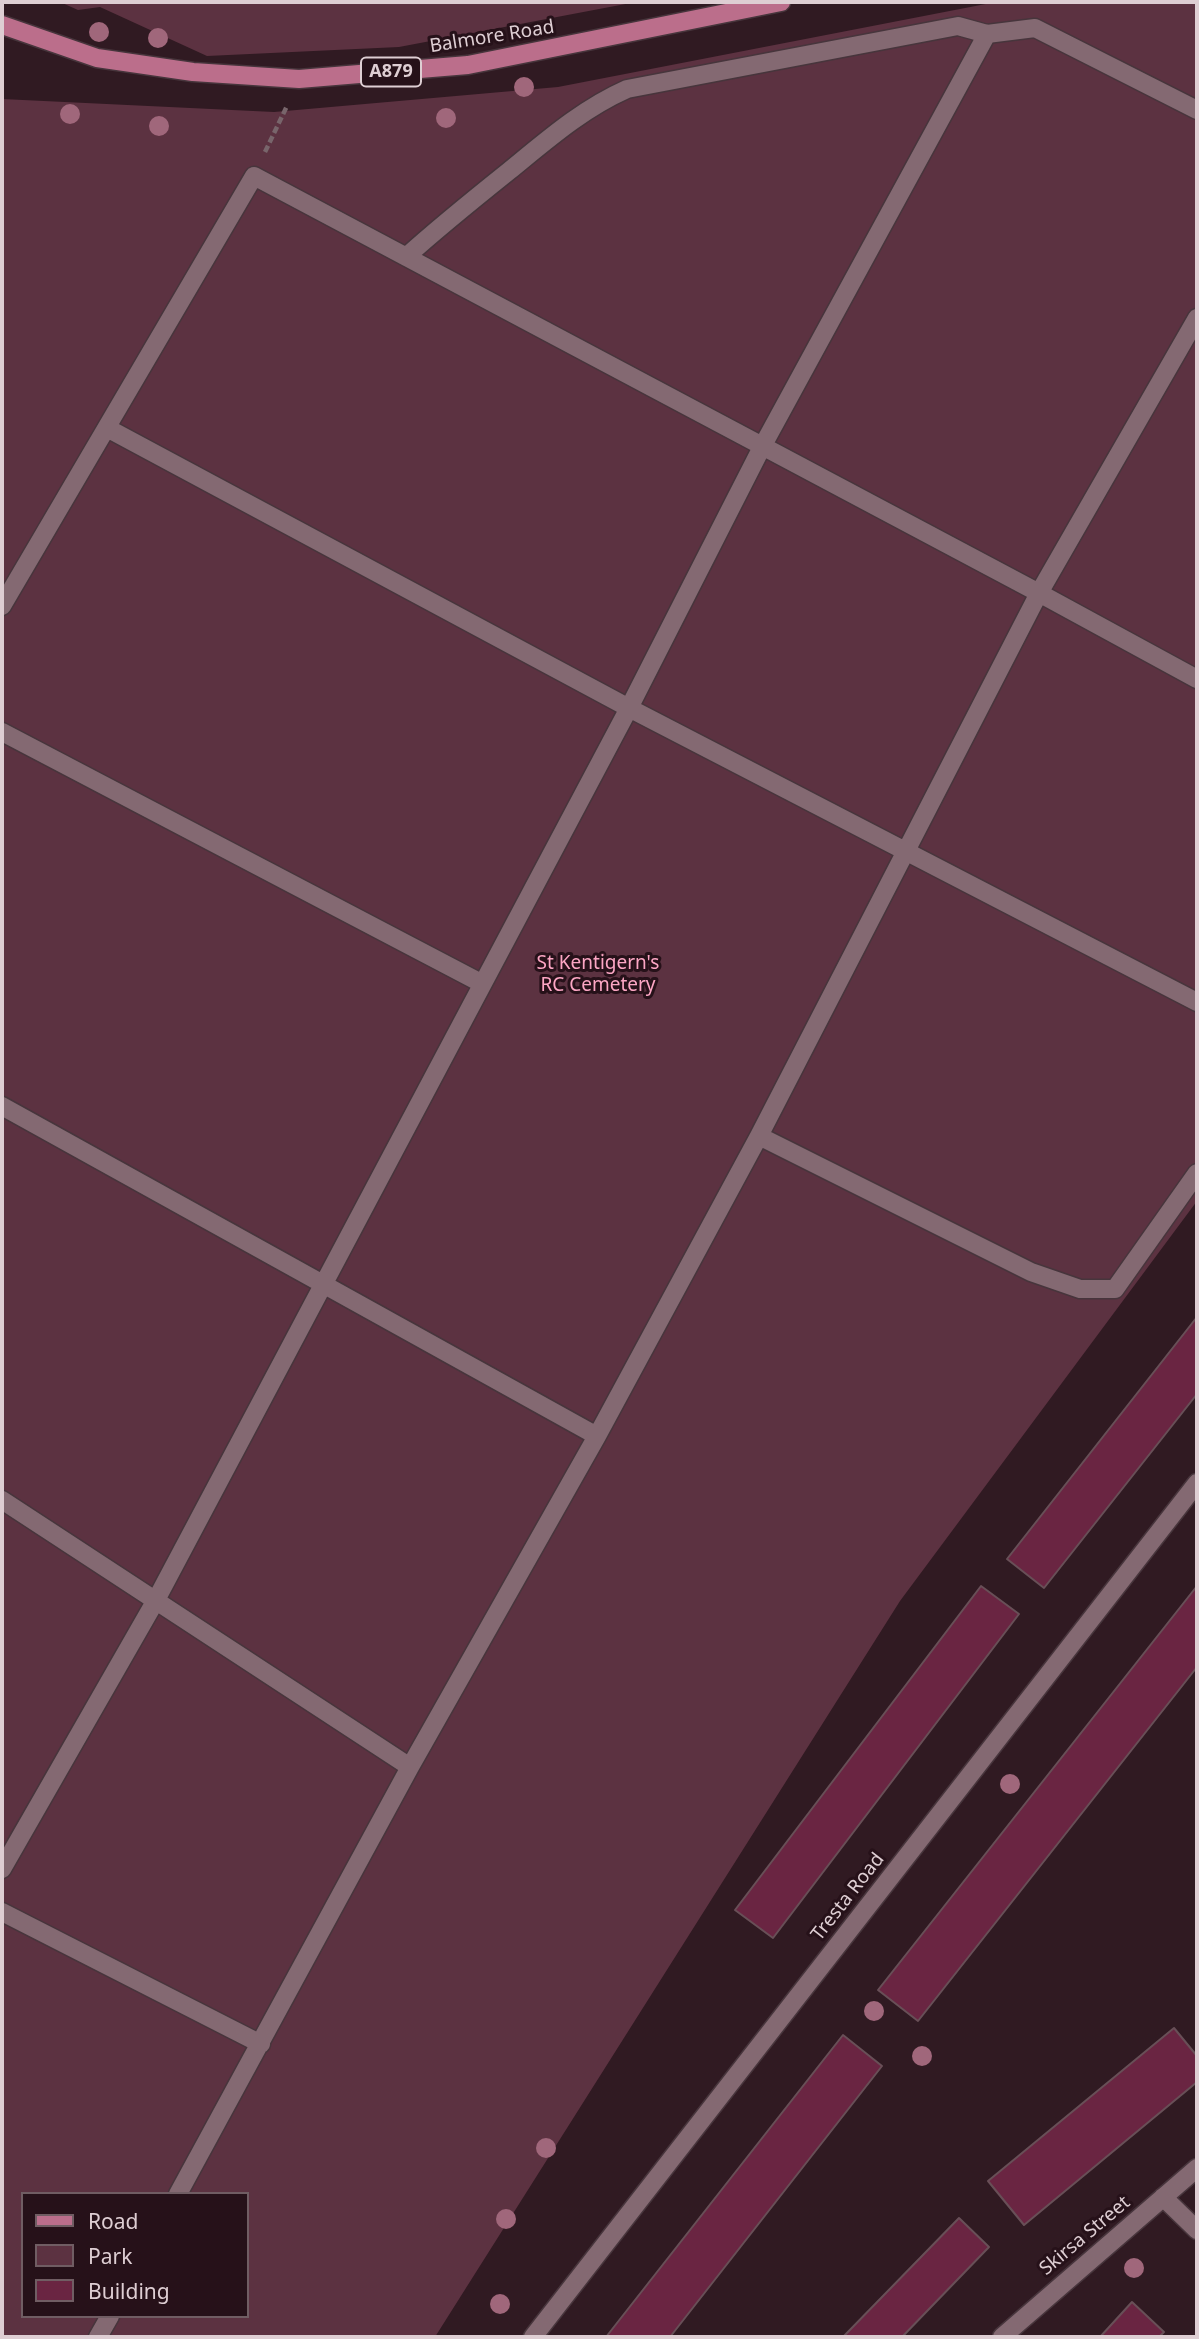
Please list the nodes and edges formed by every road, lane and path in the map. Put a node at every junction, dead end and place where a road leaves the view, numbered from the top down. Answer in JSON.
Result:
{"nodes":[{"id":1,"x":782,"y":2,"type":"edge"},
{"id":2,"x":2,"y":26,"type":"edge"},
{"id":3,"x":987,"y":34,"type":"junction"},
{"id":4,"x":299,"y":79,"type":"junction"},
{"id":5,"x":1197,"y":110,"type":"edge"},
{"id":6,"x":254,"y":176,"type":"junction"},
{"id":7,"x":406,"y":257,"type":"junction"},
{"id":8,"x":1197,"y":318,"type":"edge"},
{"id":9,"x":107,"y":428,"type":"junction"},
{"id":10,"x":762,"y":447,"type":"junction"},
{"id":11,"x":1039,"y":593,"type":"junction"},
{"id":12,"x":2,"y":606,"type":"edge"},
{"id":13,"x":1197,"y":679,"type":"edge"},
{"id":14,"x":629,"y":708,"type":"junction"},
{"id":15,"x":2,"y":732,"type":"edge"},
{"id":16,"x":907,"y":851,"type":"junction"},
{"id":17,"x":481,"y":983,"type":"junction"},
{"id":18,"x":1197,"y":1002,"type":"edge"},
{"id":19,"x":2,"y":1106,"type":"edge"},
{"id":20,"x":759,"y":1136,"type":"junction"},
{"id":21,"x":1197,"y":1173,"type":"edge"},
{"id":22,"x":324,"y":1284,"type":"junction"},
{"id":23,"x":597,"y":1436,"type":"junction"},
{"id":24,"x":1197,"y":1483,"type":"edge"},
{"id":25,"x":2,"y":1500,"type":"edge"},
{"id":26,"x":156,"y":1600,"type":"junction"},
{"id":27,"x":410,"y":1767,"type":"junction"},
{"id":28,"x":2,"y":1869,"type":"edge"},
{"id":29,"x":2,"y":1912,"type":"edge"},
{"id":30,"x":261,"y":2044,"type":"junction"},
{"id":31,"x":1197,"y":2168,"type":"edge"},
{"id":32,"x":179,"y":2192,"type":"edge"},
{"id":33,"x":1163,"y":2197,"type":"junction"},
{"id":34,"x":1197,"y":2230,"type":"edge"},
{"id":35,"x":109,"y":2318,"type":"edge"},
{"id":36,"x":98,"y":2337,"type":"edge"},
{"id":37,"x":533,"y":2337,"type":"edge"},
{"id":38,"x":1002,"y":2337,"type":"edge"}],
"edges":[{"from":1,"to":4,"type":"main road","name":"Balmore Road","number":"A879"},
{"from":2,"to":4,"type":"main road","name":"Balmore Road","number":"A879"},
{"from":3,"to":5,"type":"street"},
{"from":3,"to":7,"type":"street"},
{"from":3,"to":10,"type":"street"},
{"from":4,"to":6,"type":"path"},
{"from":6,"to":7,"type":"street"},
{"from":6,"to":9,"type":"street"},
{"from":7,"to":10,"type":"street"},
{"from":8,"to":11,"type":"street"},
{"from":9,"to":12,"type":"street"},
{"from":9,"to":14,"type":"street"},
{"from":10,"to":11,"type":"street"},
{"from":10,"to":14,"type":"street"},
{"from":11,"to":13,"type":"street"},
{"from":11,"to":16,"type":"street"},
{"from":14,"to":16,"type":"street"},
{"from":14,"to":17,"type":"street"},
{"from":15,"to":17,"type":"street"},
{"from":16,"to":18,"type":"street"},
{"from":16,"to":20,"type":"street"},
{"from":17,"to":22,"type":"street"},
{"from":19,"to":22,"type":"street"},
{"from":20,"to":21,"type":"street"},
{"from":20,"to":23,"type":"street"},
{"from":22,"to":23,"type":"street"},
{"from":22,"to":26,"type":"street"},
{"from":23,"to":27,"type":"street"},
{"from":24,"to":37,"type":"street","name":"Tresta Road"},
{"from":25,"to":26,"type":"street"},
{"from":26,"to":27,"type":"street"},
{"from":26,"to":28,"type":"street"},
{"from":27,"to":30,"type":"street"},
{"from":29,"to":30,"type":"street"},
{"from":30,"to":32,"type":"street"},
{"from":31,"to":33,"type":"street","name":"Skirsa Street"},
{"from":33,"to":34,"type":"street"},
{"from":33,"to":38,"type":"street","name":"Skirsa Street"},
{"from":35,"to":36,"type":"street"}]}
